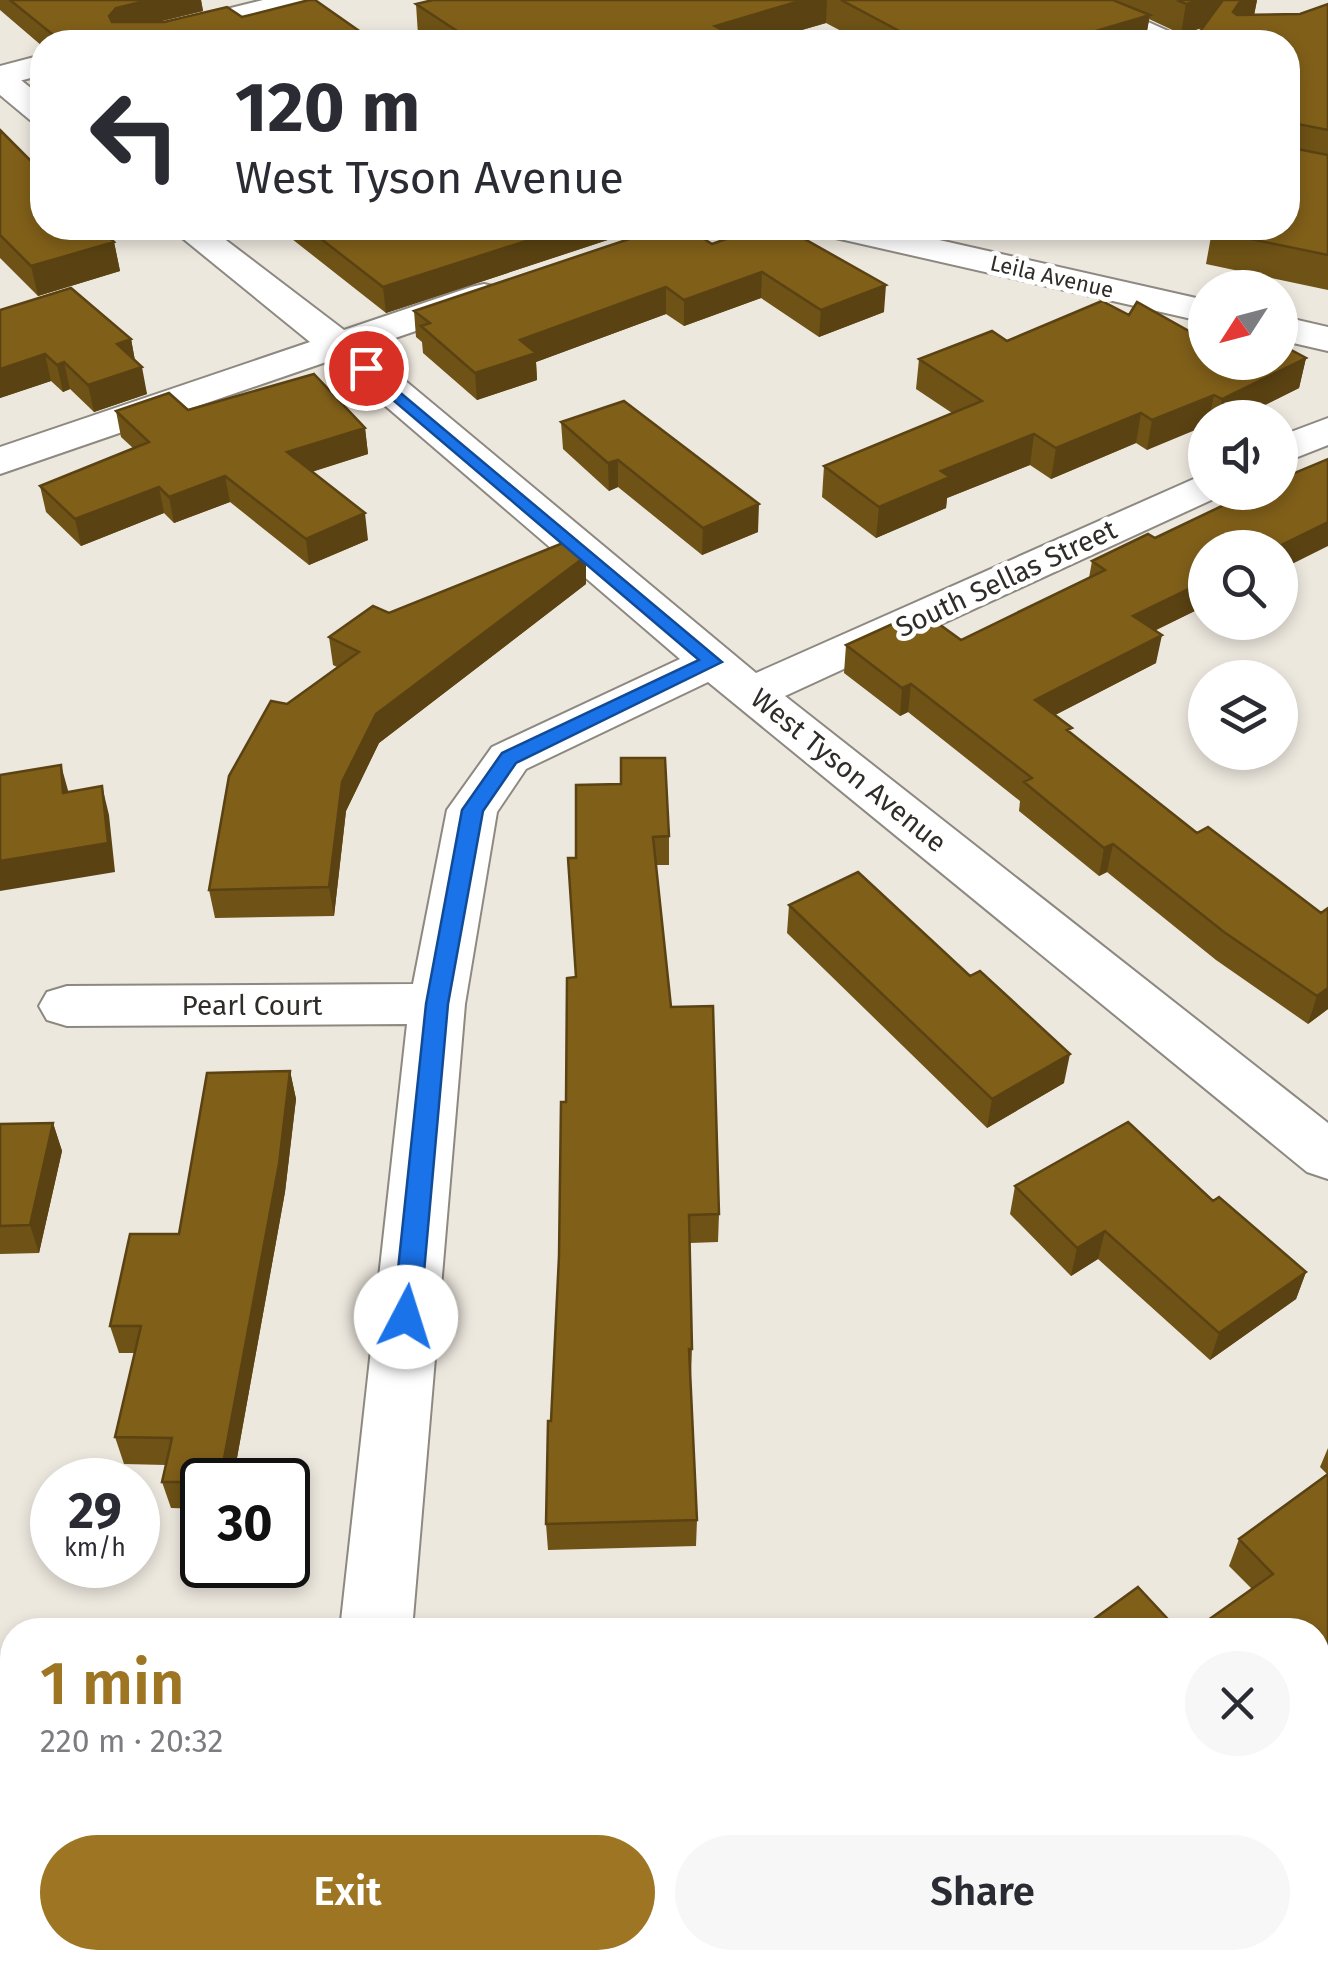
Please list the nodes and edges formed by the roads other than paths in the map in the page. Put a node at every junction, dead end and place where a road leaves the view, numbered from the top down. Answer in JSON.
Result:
{"nodes":[{"id":1,"x":300,"y":0,"type":"edge"},
{"id":2,"x":1074,"y":0,"type":"edge"},
{"id":3,"x":180,"y":30,"type":"edge"},
{"id":4,"x":1140,"y":30,"type":"edge"},
{"id":5,"x":30,"y":69,"type":"edge"},
{"id":6,"x":0,"y":78,"type":"edge"},
{"id":7,"x":30,"y":103,"type":"edge"},
{"id":8,"x":203,"y":240,"type":"edge"},
{"id":9,"x":893,"y":240,"type":"edge"},
{"id":10,"x":522,"y":283,"type":"edge"},
{"id":11,"x":1188,"y":307,"type":"edge"},
{"id":12,"x":1298,"y":332,"type":"edge"},
{"id":13,"x":1328,"y":339,"type":"edge"},
{"id":14,"x":337,"y":344,"type":"junction"},
{"id":15,"x":1328,"y":430,"type":"edge"},
{"id":16,"x":1298,"y":444,"type":"edge"},
{"id":17,"x":0,"y":462,"type":"edge"},
{"id":18,"x":1188,"y":493,"type":"edge"},
{"id":19,"x":733,"y":678,"type":"junction"},
{"id":20,"x":437,"y":1004,"type":"junction"},
{"id":21,"x":67,"y":1006,"type":"dead end"},
{"id":22,"x":1328,"y":1156,"type":"edge"},
{"id":23,"x":377,"y":1618,"type":"edge"}],
"edges":[{"from":1,"to":3,"type":"street"},
{"from":2,"to":4,"type":"street"},
{"from":5,"to":6,"type":"street"},
{"from":6,"to":7,"type":"street"},
{"from":8,"to":14,"type":"street","name":"West Tyson Avenue"},
{"from":9,"to":11,"type":"street","name":"Leila Avenue"},
{"from":10,"to":14,"type":"street"},
{"from":12,"to":13,"type":"street"},
{"from":14,"to":17,"type":"street"},
{"from":14,"to":19,"type":"street","name":"West Tyson Avenue"},
{"from":15,"to":16,"type":"street"},
{"from":18,"to":19,"type":"street","name":"South Sellas Street"},
{"from":19,"to":20,"type":"street","name":"South Sellas Street"},
{"from":19,"to":22,"type":"street","name":"West Tyson Avenue"},
{"from":20,"to":21,"type":"street","name":"Pearl Court"},
{"from":20,"to":23,"type":"street","name":"South Sellas Street"}]}
